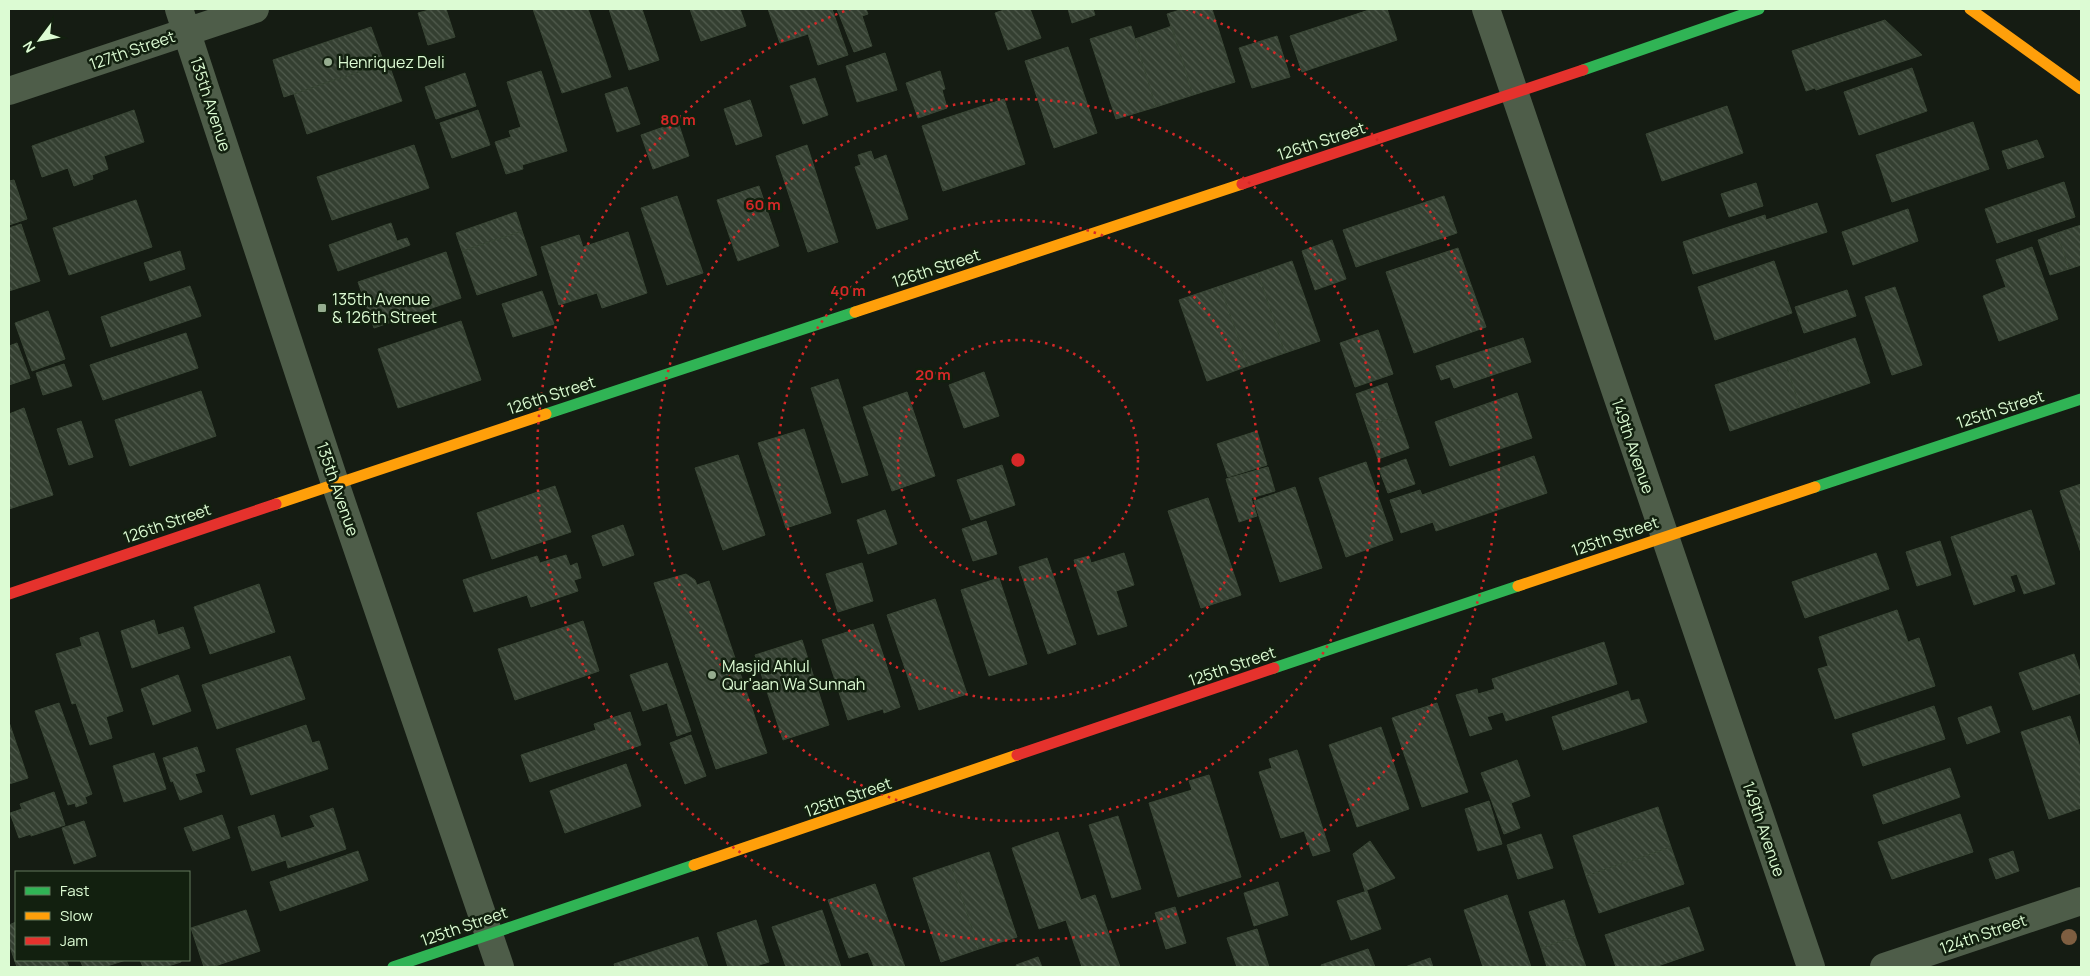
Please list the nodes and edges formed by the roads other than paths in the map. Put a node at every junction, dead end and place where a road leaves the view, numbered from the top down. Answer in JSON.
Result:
{"nodes":[{"id":1,"x":255,"y":9,"type":"edge"},
{"id":2,"x":1486,"y":9,"type":"edge"},
{"id":3,"x":1759,"y":9,"type":"edge"},
{"id":4,"x":1970,"y":9,"type":"edge"},
{"id":5,"x":183,"y":20,"type":"edge"},
{"id":6,"x":2081,"y":89,"type":"edge"},
{"id":7,"x":9,"y":91,"type":"edge"},
{"id":8,"x":1515,"y":94,"type":"junction"},
{"id":9,"x":2081,"y":399,"type":"edge"},
{"id":10,"x":335,"y":483,"type":"junction"},
{"id":11,"x":1665,"y":537,"type":"junction"},
{"id":12,"x":9,"y":594,"type":"edge"},
{"id":13,"x":2081,"y":901,"type":"edge"},
{"id":14,"x":489,"y":935,"type":"junction"},
{"id":15,"x":393,"y":967,"type":"edge"},
{"id":16,"x":500,"y":967,"type":"edge"},
{"id":17,"x":1811,"y":967,"type":"edge"},
{"id":18,"x":1884,"y":967,"type":"edge"}],
"edges":[{"from":1,"to":5,"type":"street","name":"127th Street"},
{"from":2,"to":8,"type":"street","name":"149th Avenue"},
{"from":3,"to":8,"type":"street","name":"126th Street"},
{"from":4,"to":6,"type":"street"},
{"from":5,"to":7,"type":"street","name":"127th Street"},
{"from":5,"to":10,"type":"street","name":"135th Avenue"},
{"from":8,"to":10,"type":"street","name":"126th Street"},
{"from":8,"to":11,"type":"street","name":"149th Avenue"},
{"from":9,"to":11,"type":"street","name":"125th Street"},
{"from":10,"to":12,"type":"street","name":"126th Street"},
{"from":10,"to":14,"type":"street","name":"135th Avenue"},
{"from":11,"to":14,"type":"street","name":"125th Street"},
{"from":11,"to":17,"type":"street","name":"149th Avenue"},
{"from":13,"to":18,"type":"street","name":"124th Street"},
{"from":14,"to":15,"type":"street","name":"125th Street"},
{"from":14,"to":16,"type":"street","name":"135th Avenue"}]}
